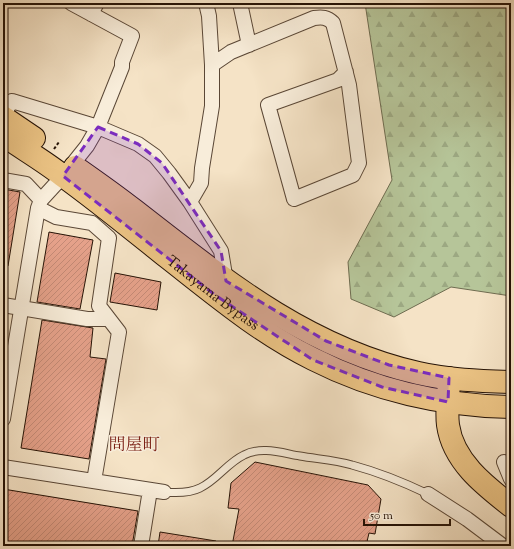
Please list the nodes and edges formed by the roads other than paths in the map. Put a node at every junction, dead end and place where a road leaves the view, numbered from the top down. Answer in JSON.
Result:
{"nodes":[{"id":1,"x":71,"y":3,"type":"edge"},
{"id":2,"x":206,"y":3,"type":"edge"},
{"id":3,"x":240,"y":3,"type":"edge"},
{"id":4,"x":94,"y":8,"type":"edge"},
{"id":5,"x":249,"y":45,"type":"junction"},
{"id":6,"x":212,"y":66,"type":"junction"},
{"id":7,"x":346,"y":72,"type":"junction"},
{"id":8,"x":3,"y":116,"type":"edge"},
{"id":9,"x":98,"y":127,"type":"junction"},
{"id":10,"x":3,"y":136,"type":"edge"},
{"id":11,"x":67,"y":170,"type":"junction"},
{"id":12,"x":3,"y":180,"type":"edge"},
{"id":13,"x":190,"y":202,"type":"junction"},
{"id":14,"x":40,"y":204,"type":"junction"},
{"id":15,"x":226,"y":281,"type":"junction"},
{"id":16,"x":3,"y":305,"type":"edge"},
{"id":17,"x":22,"y":308,"type":"junction"},
{"id":18,"x":108,"y":318,"type":"junction"},
{"id":19,"x":449,"y":378,"type":"junction"},
{"id":20,"x":511,"y":382,"type":"edge"},
{"id":21,"x":448,"y":402,"type":"junction"},
{"id":22,"x":511,"y":407,"type":"edge"},
{"id":23,"x":3,"y":420,"type":"edge"},
{"id":24,"x":504,"y":462,"type":"dead end"},
{"id":25,"x":3,"y":467,"type":"edge"},
{"id":26,"x":511,"y":479,"type":"edge"},
{"id":27,"x":94,"y":481,"type":"junction"},
{"id":28,"x":157,"y":491,"type":"junction"},
{"id":29,"x":428,"y":494,"type":"joint"},
{"id":30,"x":511,"y":506,"type":"edge"},
{"id":31,"x":142,"y":546,"type":"edge"},
{"id":32,"x":503,"y":546,"type":"edge"}],
"edges":[{"from":1,"to":4,"type":"street"},
{"from":2,"to":6,"type":"street"},
{"from":3,"to":5,"type":"street"},
{"from":4,"to":9,"type":"street"},
{"from":5,"to":6,"type":"street"},
{"from":5,"to":7,"type":"street"},
{"from":6,"to":13,"type":"street"},
{"from":7,"to":7,"type":"street"},
{"from":8,"to":9,"type":"street"},
{"from":8,"to":11,"type":"main road","name":"Takayama Bypass"},
{"from":9,"to":11,"type":"street"},
{"from":9,"to":13,"type":"street"},
{"from":10,"to":11,"type":"main road","name":"Takayama Bypass"},
{"from":11,"to":14,"type":"street"},
{"from":11,"to":15,"type":"main road","name":"Takayama Bypass"},
{"from":11,"to":21,"type":"main road","name":"Takayama Bypass"},
{"from":12,"to":14,"type":"street"},
{"from":13,"to":15,"type":"street"},
{"from":14,"to":17,"type":"street"},
{"from":14,"to":18,"type":"street"},
{"from":15,"to":19,"type":"main road","name":"Takayama Bypass"},
{"from":16,"to":17,"type":"street"},
{"from":17,"to":18,"type":"street"},
{"from":17,"to":23,"type":"street"},
{"from":18,"to":27,"type":"street"},
{"from":19,"to":20,"type":"main road","name":"Takayama Bypass"},
{"from":19,"to":21,"type":"main road"},
{"from":21,"to":22,"type":"main road","name":"Takayama Bypass"},
{"from":21,"to":30,"type":"main road"},
{"from":24,"to":26,"type":"street"},
{"from":25,"to":27,"type":"street"},
{"from":27,"to":28,"type":"street"},
{"from":28,"to":29,"type":"lane"},
{"from":28,"to":31,"type":"street"},
{"from":29,"to":32,"type":"street"}]}
